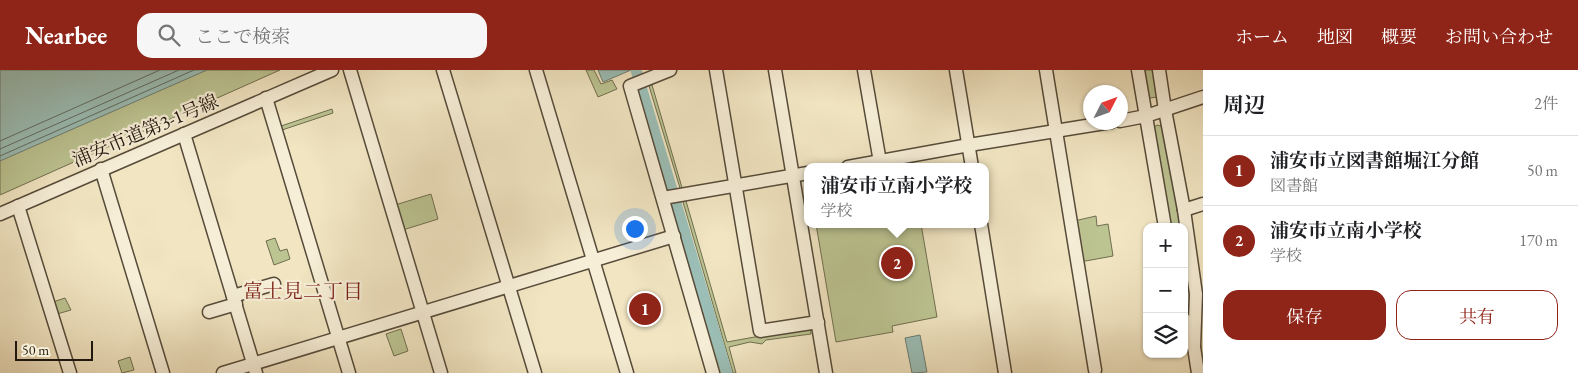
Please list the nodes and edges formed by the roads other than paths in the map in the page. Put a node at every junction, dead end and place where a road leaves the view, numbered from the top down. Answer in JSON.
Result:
{"nodes":[{"id":1,"x":332,"y":70,"type":"edge"},
{"id":2,"x":350,"y":70,"type":"edge"},
{"id":3,"x":443,"y":70,"type":"edge"},
{"id":4,"x":536,"y":70,"type":"edge"},
{"id":5,"x":670,"y":70,"type":"edge"},
{"id":6,"x":716,"y":70,"type":"edge"},
{"id":7,"x":775,"y":70,"type":"edge"},
{"id":8,"x":864,"y":70,"type":"edge"},
{"id":9,"x":956,"y":70,"type":"edge"},
{"id":10,"x":1046,"y":70,"type":"edge"},
{"id":11,"x":1138,"y":70,"type":"edge"},
{"id":12,"x":1159,"y":70,"type":"edge"},
{"id":13,"x":1203,"y":97,"type":"edge"},
{"id":14,"x":266,"y":98,"type":"junction"},
{"id":15,"x":1165,"y":110,"type":"junction"},
{"id":16,"x":1146,"y":116,"type":"junction"},
{"id":17,"x":1128,"y":119,"type":"edge"},
{"id":18,"x":1083,"y":127,"type":"edge"},
{"id":19,"x":1056,"y":132,"type":"junction"},
{"id":20,"x":184,"y":134,"type":"junction"},
{"id":21,"x":969,"y":145,"type":"junction"},
{"id":22,"x":880,"y":162,"type":"junction"},
{"id":23,"x":874,"y":163,"type":"edge"},
{"id":24,"x":971,"y":163,"type":"edge"},
{"id":25,"x":101,"y":170,"type":"junction"},
{"id":26,"x":804,"y":174,"type":"edge"},
{"id":27,"x":792,"y":176,"type":"junction"},
{"id":28,"x":736,"y":185,"type":"junction"},
{"id":29,"x":663,"y":198,"type":"junction"},
{"id":30,"x":1203,"y":204,"type":"edge"},
{"id":31,"x":18,"y":206,"type":"junction"},
{"id":32,"x":1184,"y":210,"type":"junction"},
{"id":33,"x":0,"y":214,"type":"edge"},
{"id":34,"x":1164,"y":223,"type":"edge"},
{"id":35,"x":983,"y":228,"type":"edge"},
{"id":36,"x":674,"y":236,"type":"junction"},
{"id":37,"x":593,"y":260,"type":"junction"},
{"id":38,"x":274,"y":284,"type":"dead end"},
{"id":39,"x":508,"y":286,"type":"junction"},
{"id":40,"x":1200,"y":293,"type":"edge"},
{"id":41,"x":234,"y":300,"type":"junction"},
{"id":42,"x":209,"y":312,"type":"dead end"},
{"id":43,"x":422,"y":312,"type":"junction"},
{"id":44,"x":818,"y":322,"type":"junction"},
{"id":45,"x":1188,"y":327,"type":"edge"},
{"id":46,"x":338,"y":339,"type":"junction"},
{"id":47,"x":1198,"y":346,"type":"edge"},
{"id":48,"x":255,"y":368,"type":"edge"},
{"id":49,"x":1095,"y":370,"type":"dead end"},
{"id":50,"x":70,"y":373,"type":"edge"},
{"id":51,"x":164,"y":373,"type":"edge"},
{"id":52,"x":223,"y":373,"type":"edge"},
{"id":53,"x":348,"y":373,"type":"edge"},
{"id":54,"x":441,"y":373,"type":"edge"},
{"id":55,"x":535,"y":373,"type":"edge"},
{"id":56,"x":627,"y":373,"type":"edge"},
{"id":57,"x":714,"y":373,"type":"edge"},
{"id":58,"x":826,"y":373,"type":"edge"},
{"id":59,"x":1006,"y":373,"type":"edge"},
{"id":60,"x":1198,"y":373,"type":"edge"}],
"edges":[{"from":1,"to":14,"type":"street","name":"浦安市道第3-1号線"},
{"from":2,"to":43,"type":"street"},
{"from":3,"to":39,"type":"street"},
{"from":4,"to":37,"type":"street"},
{"from":5,"to":29,"type":"street"},
{"from":6,"to":28,"type":"street"},
{"from":7,"to":27,"type":"street"},
{"from":8,"to":22,"type":"street"},
{"from":9,"to":21,"type":"street"},
{"from":10,"to":19,"type":"street"},
{"from":11,"to":16,"type":"street"},
{"from":12,"to":15,"type":"street"},
{"from":13,"to":15,"type":"street"},
{"from":14,"to":20,"type":"street","name":"浦安市道第3-1号線"},
{"from":14,"to":46,"type":"street"},
{"from":15,"to":16,"type":"street"},
{"from":15,"to":32,"type":"street"},
{"from":16,"to":17,"type":"street"},
{"from":16,"to":34,"type":"street"},
{"from":18,"to":19,"type":"street"},
{"from":19,"to":21,"type":"street"},
{"from":19,"to":49,"type":"street"},
{"from":20,"to":25,"type":"street","name":"浦安市道第3-1号線"},
{"from":20,"to":41,"type":"street"},
{"from":21,"to":22,"type":"street"},
{"from":21,"to":24,"type":"street"},
{"from":22,"to":23,"type":"street"},
{"from":25,"to":31,"type":"street","name":"浦安市道第3-1号線"},
{"from":25,"to":51,"type":"street"},
{"from":26,"to":27,"type":"street"},
{"from":27,"to":28,"type":"street"},
{"from":27,"to":44,"type":"street"},
{"from":28,"to":29,"type":"street"},
{"from":28,"to":44,"type":"street"},
{"from":29,"to":36,"type":"street"},
{"from":30,"to":32,"type":"street"},
{"from":31,"to":33,"type":"street","name":"浦安市道第3-1号線"},
{"from":31,"to":50,"type":"street"},
{"from":32,"to":40,"type":"street"},
{"from":35,"to":59,"type":"street"},
{"from":36,"to":37,"type":"street"},
{"from":36,"to":57,"type":"street"},
{"from":37,"to":39,"type":"street"},
{"from":37,"to":56,"type":"street"},
{"from":38,"to":41,"type":"street"},
{"from":39,"to":43,"type":"street"},
{"from":39,"to":55,"type":"street"},
{"from":40,"to":47,"type":"street"},
{"from":41,"to":42,"type":"street"},
{"from":41,"to":48,"type":"street"},
{"from":43,"to":46,"type":"street"},
{"from":43,"to":54,"type":"street"},
{"from":44,"to":58,"type":"street"},
{"from":45,"to":47,"type":"street"},
{"from":46,"to":48,"type":"street"},
{"from":46,"to":53,"type":"street"},
{"from":47,"to":60,"type":"street"},
{"from":48,"to":52,"type":"street"}]}
